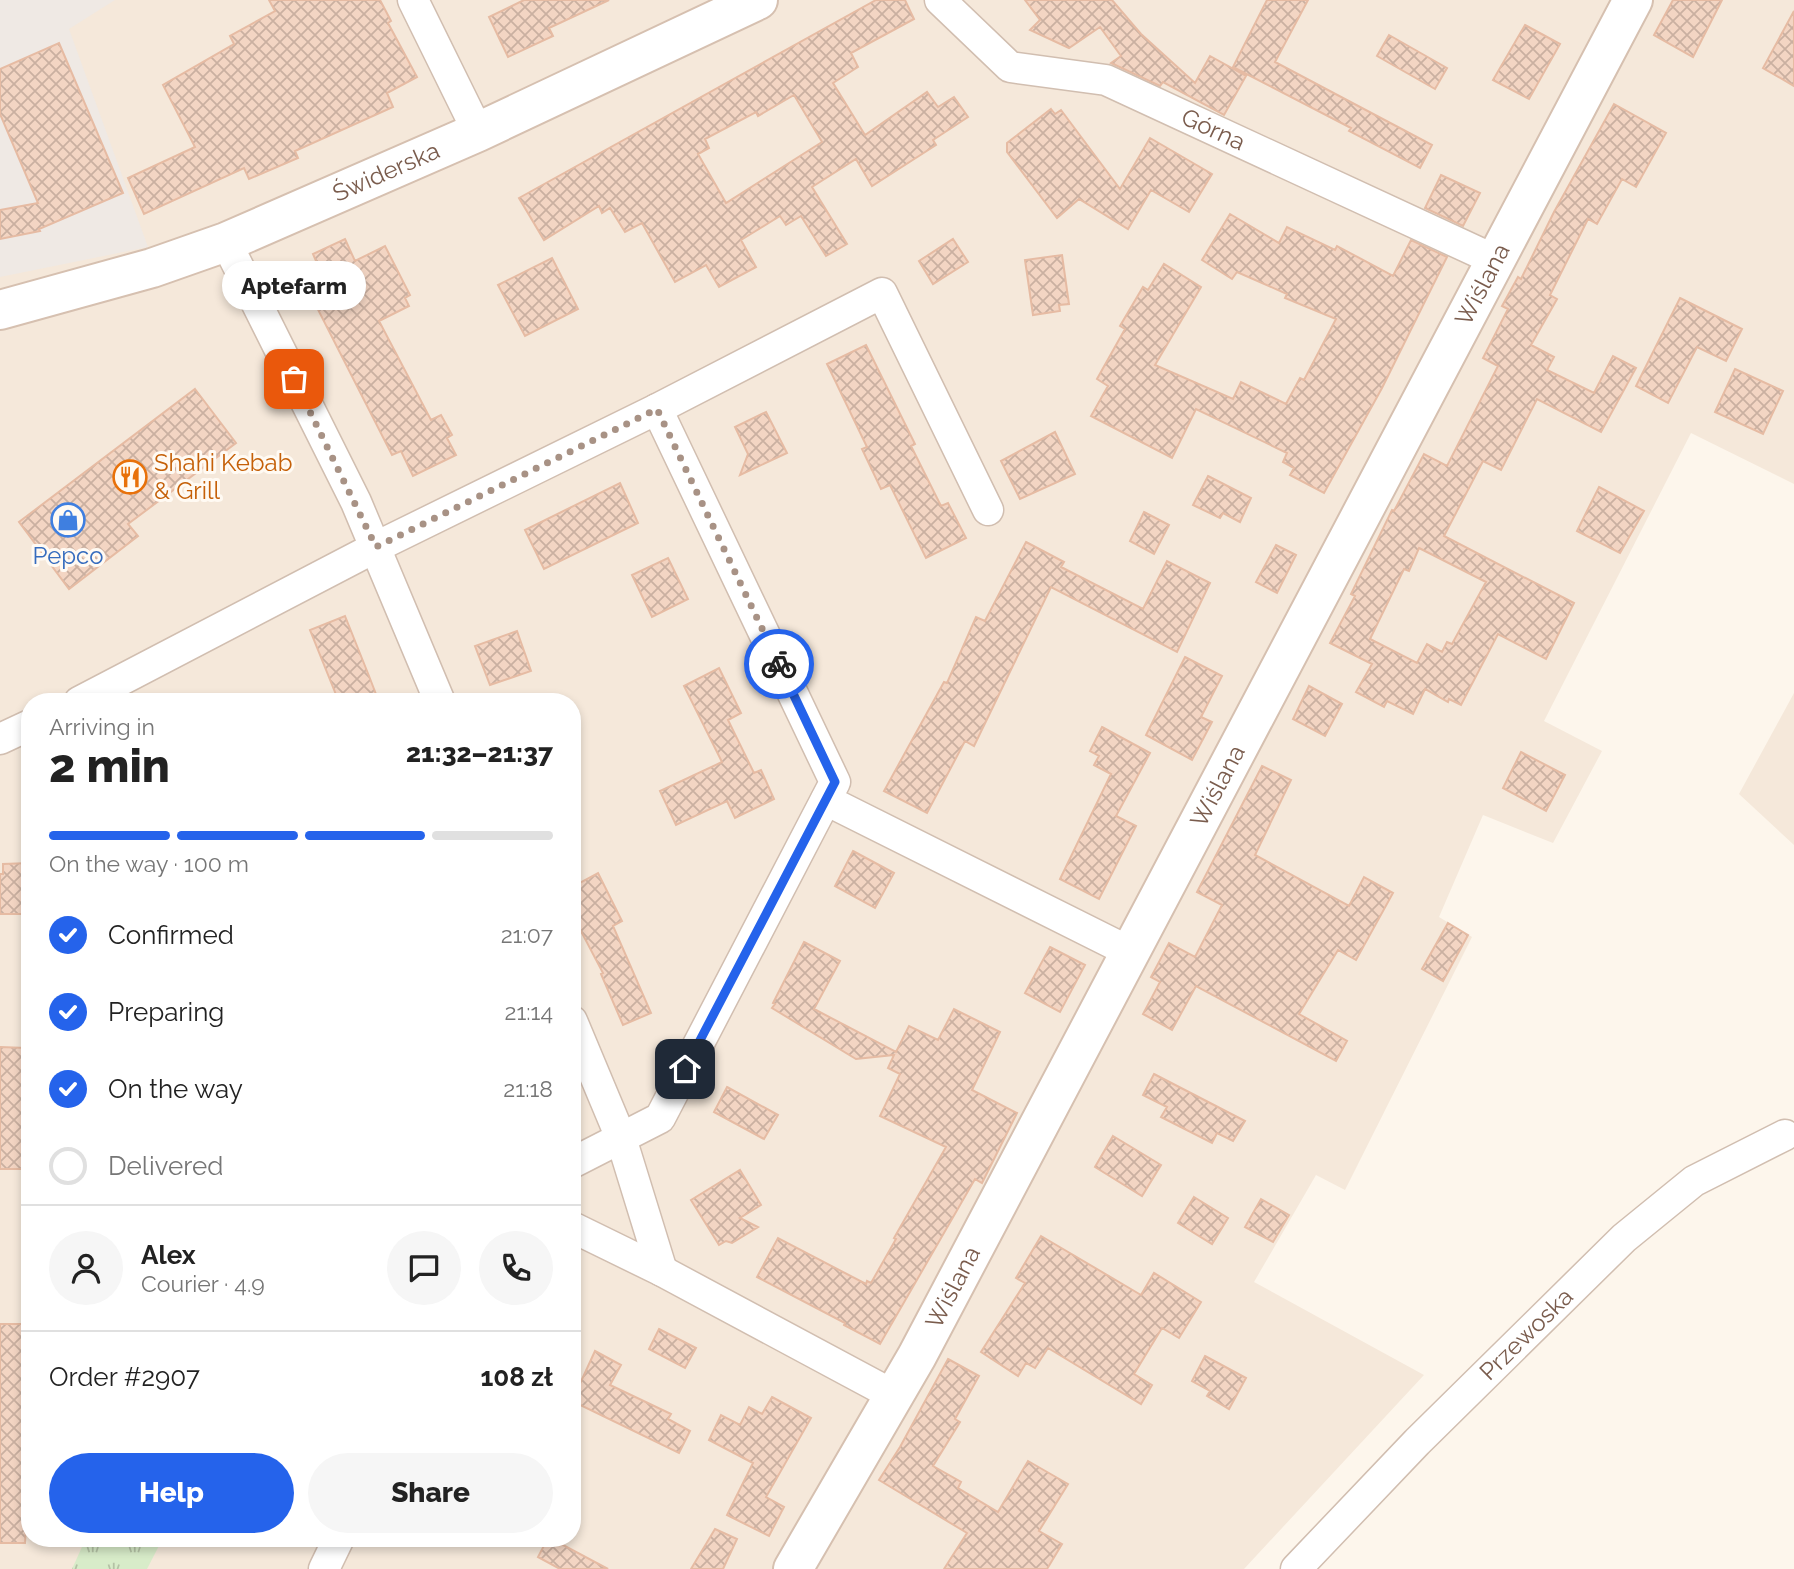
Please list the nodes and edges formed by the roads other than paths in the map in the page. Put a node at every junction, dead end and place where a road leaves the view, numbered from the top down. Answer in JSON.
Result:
{"nodes":[{"id":1,"x":413,"y":0,"type":"edge"},
{"id":2,"x":758,"y":0,"type":"edge"},
{"id":3,"x":940,"y":0,"type":"edge"},
{"id":4,"x":1633,"y":0,"type":"edge"},
{"id":5,"x":478,"y":132,"type":"junction"},
{"id":6,"x":226,"y":242,"type":"junction"},
{"id":7,"x":1495,"y":260,"type":"junction"},
{"id":8,"x":0,"y":310,"type":"edge"},
{"id":9,"x":657,"y":409,"type":"junction"},
{"id":10,"x":988,"y":510,"type":"dead end"},
{"id":11,"x":376,"y":547,"type":"junction"},
{"id":12,"x":105,"y":693,"type":"edge"},
{"id":13,"x":436,"y":693,"type":"edge"},
{"id":14,"x":21,"y":729,"type":"edge"},
{"id":15,"x":0,"y":739,"type":"edge"},
{"id":16,"x":826,"y":800,"type":"junction"},
{"id":17,"x":1130,"y":952,"type":"junction"},
{"id":18,"x":581,"y":1042,"type":"edge"},
{"id":19,"x":1786,"y":1135,"type":"dead end"},
{"id":20,"x":621,"y":1138,"type":"junction"},
{"id":21,"x":581,"y":1158,"type":"edge"},
{"id":22,"x":581,"y":1231,"type":"edge"},
{"id":23,"x":662,"y":1271,"type":"junction"},
{"id":24,"x":895,"y":1396,"type":"junction"},
{"id":25,"x":335,"y":1547,"type":"edge"},
{"id":26,"x":324,"y":1569,"type":"edge"},
{"id":27,"x":793,"y":1569,"type":"edge"},
{"id":28,"x":1296,"y":1569,"type":"edge"}],
"edges":[{"from":1,"to":5,"type":"street"},
{"from":2,"to":5,"type":"street","name":"Świderska"},
{"from":3,"to":7,"type":"street","name":"Górna"},
{"from":4,"to":7,"type":"street","name":"Wiślana"},
{"from":5,"to":6,"type":"street","name":"Świderska"},
{"from":6,"to":8,"type":"street","name":"Świderska"},
{"from":6,"to":11,"type":"street"},
{"from":7,"to":17,"type":"street","name":"Wiślana"},
{"from":9,"to":10,"type":"street"},
{"from":9,"to":11,"type":"street"},
{"from":9,"to":16,"type":"street"},
{"from":11,"to":12,"type":"street"},
{"from":11,"to":13,"type":"street"},
{"from":14,"to":15,"type":"street"},
{"from":16,"to":17,"type":"street"},
{"from":16,"to":20,"type":"street"},
{"from":17,"to":24,"type":"street","name":"Wiślana"},
{"from":18,"to":20,"type":"street"},
{"from":19,"to":28,"type":"street","name":"Przewoska"},
{"from":20,"to":21,"type":"street"},
{"from":20,"to":23,"type":"street"},
{"from":22,"to":23,"type":"street"},
{"from":23,"to":24,"type":"street"},
{"from":24,"to":27,"type":"street","name":"Wiślana"},
{"from":25,"to":26,"type":"street"}]}
